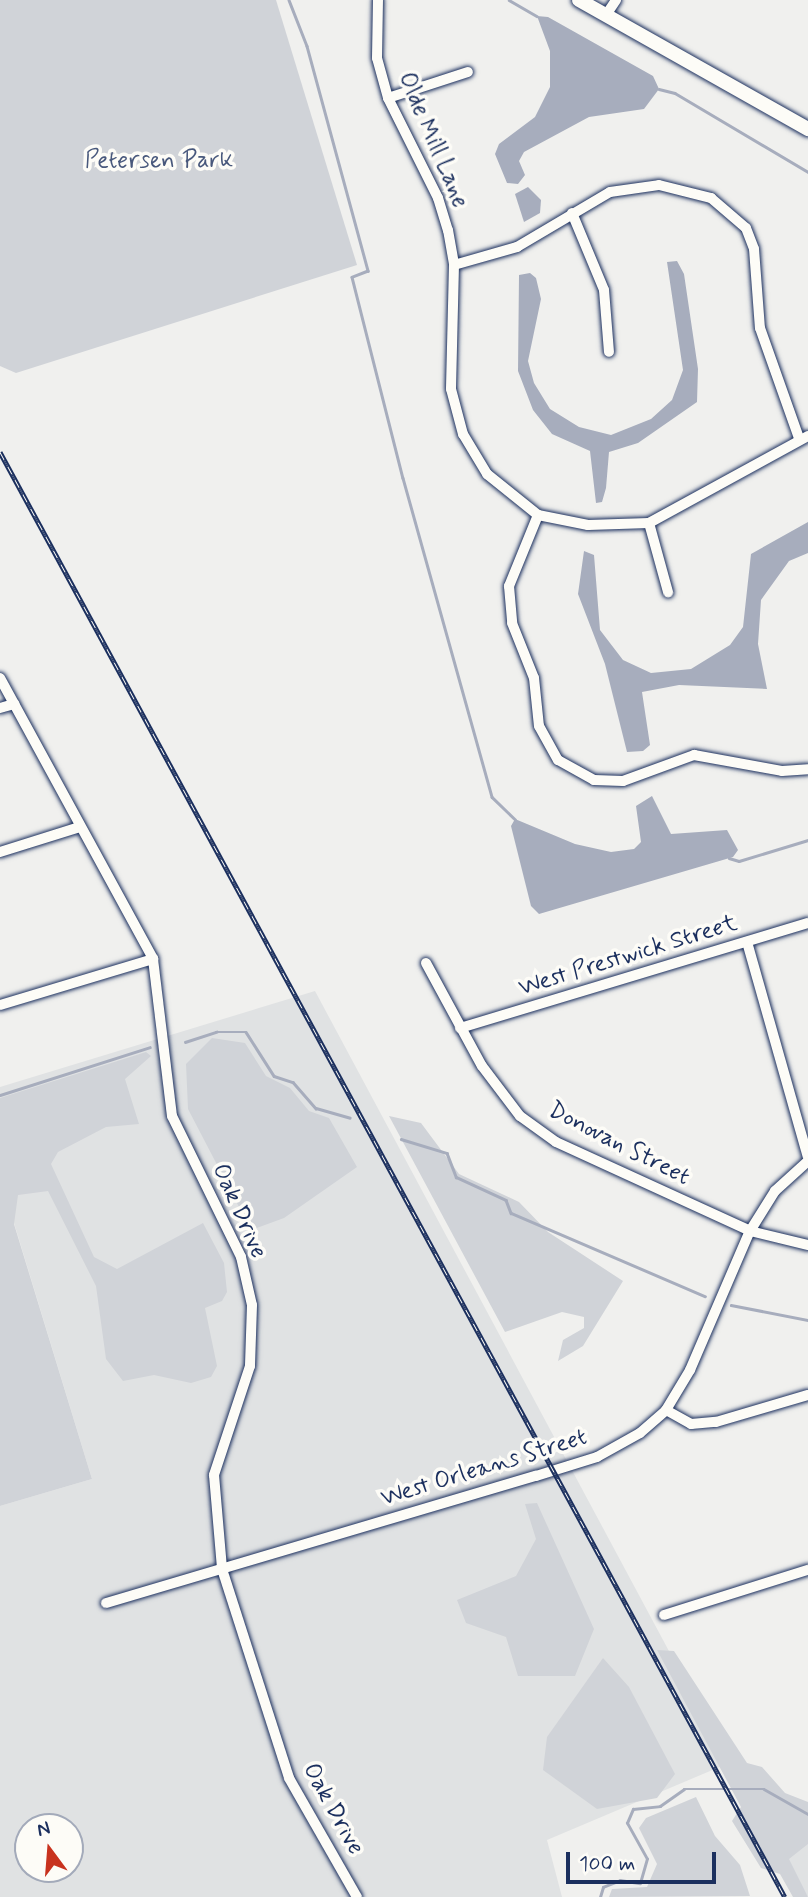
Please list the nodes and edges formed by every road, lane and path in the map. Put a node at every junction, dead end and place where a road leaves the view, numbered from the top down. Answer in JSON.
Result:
{"nodes":[{"id":1,"x":378,"y":0,"type":"edge"},
{"id":2,"x":579,"y":0,"type":"edge"},
{"id":3,"x":616,"y":0,"type":"edge"},
{"id":4,"x":606,"y":15,"type":"junction"},
{"id":5,"x":468,"y":72,"type":"dead end"},
{"id":6,"x":388,"y":98,"type":"junction"},
{"id":7,"x":808,"y":129,"type":"edge"},
{"id":8,"x":572,"y":213,"type":"junction"},
{"id":9,"x":454,"y":265,"type":"junction"},
{"id":10,"x":609,"y":352,"type":"dead end"},
{"id":11,"x":803,"y":437,"type":"edge"},
{"id":12,"x":538,"y":515,"type":"junction"},
{"id":13,"x":649,"y":523,"type":"junction"},
{"id":14,"x":667,"y":592,"type":"dead end"},
{"id":15,"x":0,"y":678,"type":"edge"},
{"id":16,"x":14,"y":704,"type":"junction"},
{"id":17,"x":0,"y":708,"type":"edge"},
{"id":18,"x":808,"y":769,"type":"edge"},
{"id":19,"x":79,"y":827,"type":"junction"},
{"id":20,"x":0,"y":852,"type":"edge"},
{"id":21,"x":808,"y":923,"type":"edge"},
{"id":22,"x":747,"y":942,"type":"junction"},
{"id":23,"x":153,"y":959,"type":"junction"},
{"id":24,"x":426,"y":963,"type":"dead end"},
{"id":25,"x":0,"y":1005,"type":"edge"},
{"id":26,"x":460,"y":1028,"type":"junction"},
{"id":27,"x":808,"y":1159,"type":"edge"},
{"id":28,"x":750,"y":1231,"type":"junction"},
{"id":29,"x":808,"y":1245,"type":"edge"},
{"id":30,"x":808,"y":1395,"type":"edge"},
{"id":31,"x":666,"y":1410,"type":"junction"},
{"id":32,"x":222,"y":1569,"type":"junction"},
{"id":33,"x":808,"y":1570,"type":"edge"},
{"id":34,"x":106,"y":1603,"type":"dead end"},
{"id":35,"x":663,"y":1615,"type":"dead end"},
{"id":36,"x":357,"y":1897,"type":"edge"}],
"edges":[{"from":1,"to":6,"type":"street","name":"Olde Mill Lane"},
{"from":2,"to":4,"type":"street"},
{"from":3,"to":4,"type":"street"},
{"from":4,"to":7,"type":"street"},
{"from":5,"to":6,"type":"street"},
{"from":6,"to":9,"type":"street","name":"Olde Mill Lane"},
{"from":8,"to":9,"type":"street"},
{"from":8,"to":10,"type":"street"},
{"from":8,"to":11,"type":"street"},
{"from":9,"to":12,"type":"street","name":"Olde Mill Lane"},
{"from":11,"to":13,"type":"street","name":"Olde Mill Lane"},
{"from":12,"to":13,"type":"street","name":"Olde Mill Lane"},
{"from":12,"to":18,"type":"street"},
{"from":13,"to":14,"type":"street"},
{"from":15,"to":16,"type":"street","name":"Oak Drive"},
{"from":16,"to":17,"type":"street"},
{"from":16,"to":19,"type":"street","name":"Oak Drive"},
{"from":19,"to":20,"type":"street"},
{"from":19,"to":23,"type":"street","name":"Oak Drive"},
{"from":21,"to":22,"type":"street","name":"West Prestwick Street"},
{"from":22,"to":26,"type":"street","name":"West Prestwick Street"},
{"from":22,"to":27,"type":"street"},
{"from":23,"to":25,"type":"street"},
{"from":23,"to":32,"type":"street","name":"Oak Drive"},
{"from":24,"to":26,"type":"street","name":"Donovan Street"},
{"from":26,"to":28,"type":"street","name":"Donovan Street"},
{"from":27,"to":28,"type":"street","name":"West Orleans Street"},
{"from":28,"to":29,"type":"street","name":"Donovan Street"},
{"from":28,"to":31,"type":"street","name":"West Orleans Street"},
{"from":30,"to":31,"type":"street"},
{"from":31,"to":32,"type":"street","name":"West Orleans Street"},
{"from":32,"to":34,"type":"street","name":"West Orleans Street"},
{"from":32,"to":36,"type":"street","name":"Oak Drive"},
{"from":33,"to":35,"type":"street"}]}
